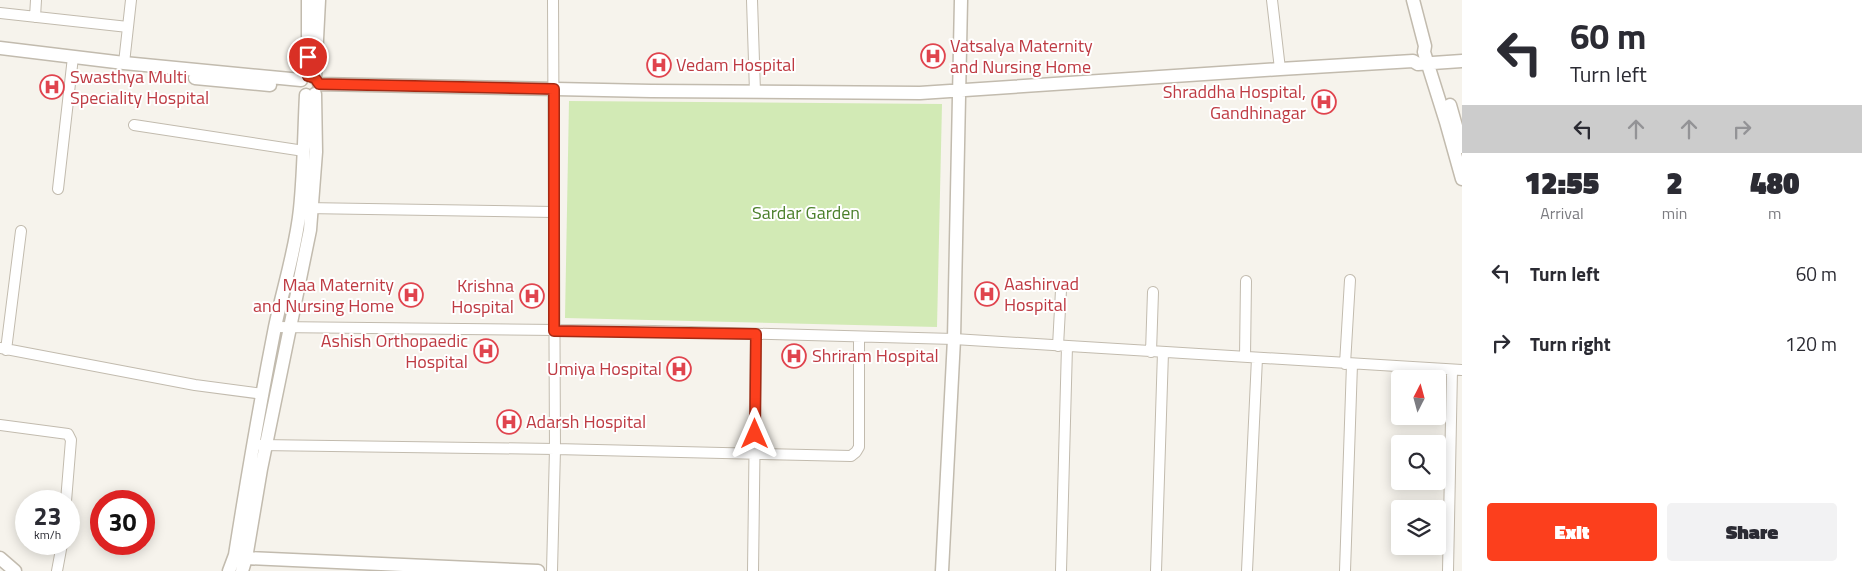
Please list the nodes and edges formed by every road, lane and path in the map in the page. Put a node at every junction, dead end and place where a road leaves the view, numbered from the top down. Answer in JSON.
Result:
{"nodes":[{"id":1,"x":36,"y":0,"type":"edge"},
{"id":2,"x":131,"y":0,"type":"edge"},
{"id":3,"x":308,"y":0,"type":"edge"},
{"id":4,"x":319,"y":0,"type":"edge"},
{"id":5,"x":553,"y":0,"type":"edge"},
{"id":6,"x":752,"y":0,"type":"edge"},
{"id":7,"x":960,"y":0,"type":"edge"},
{"id":8,"x":1272,"y":0,"type":"edge"},
{"id":9,"x":1413,"y":0,"type":"edge"},
{"id":10,"x":0,"y":13,"type":"edge"},
{"id":11,"x":35,"y":17,"type":"junction"},
{"id":12,"x":128,"y":27,"type":"junction"},
{"id":13,"x":0,"y":48,"type":"edge"},
{"id":14,"x":1462,"y":52,"type":"edge"},
{"id":15,"x":0,"y":55,"type":"edge"},
{"id":16,"x":1430,"y":56,"type":"junction"},
{"id":17,"x":73,"y":60,"type":"junction"},
{"id":18,"x":1462,"y":61,"type":"edge"},
{"id":19,"x":124,"y":63,"type":"junction"},
{"id":20,"x":1280,"y":69,"type":"junction"},
{"id":21,"x":309,"y":85,"type":"junction"},
{"id":22,"x":554,"y":89,"type":"junction"},
{"id":23,"x":960,"y":91,"type":"junction"},
{"id":24,"x":755,"y":92,"type":"junction"},
{"id":25,"x":134,"y":126,"type":"dead end"},
{"id":26,"x":1462,"y":147,"type":"edge"},
{"id":27,"x":304,"y":151,"type":"junction"},
{"id":28,"x":1462,"y":179,"type":"edge"},
{"id":29,"x":58,"y":189,"type":"dead end"},
{"id":30,"x":306,"y":208,"type":"junction"},
{"id":31,"x":554,"y":212,"type":"junction"},
{"id":32,"x":21,"y":231,"type":"dead end"},
{"id":33,"x":1350,"y":280,"type":"dead end"},
{"id":34,"x":1246,"y":281,"type":"dead end"},
{"id":35,"x":1061,"y":290,"type":"dead end"},
{"id":36,"x":1153,"y":292,"type":"dead end"},
{"id":37,"x":275,"y":327,"type":"junction"},
{"id":38,"x":289,"y":328,"type":"junction"},
{"id":39,"x":554,"y":331,"type":"junction"},
{"id":40,"x":756,"y":334,"type":"junction"},
{"id":41,"x":859,"y":337,"type":"junction"},
{"id":42,"x":954,"y":339,"type":"junction"},
{"id":43,"x":1063,"y":346,"type":"junction"},
{"id":44,"x":3,"y":349,"type":"edge"},
{"id":45,"x":1152,"y":352,"type":"junction"},
{"id":46,"x":1163,"y":352,"type":"junction"},
{"id":47,"x":1245,"y":357,"type":"junction"},
{"id":48,"x":1256,"y":358,"type":"junction"},
{"id":49,"x":1349,"y":364,"type":"junction"},
{"id":50,"x":1457,"y":370,"type":"edge"},
{"id":51,"x":263,"y":394,"type":"junction"},
{"id":52,"x":0,"y":425,"type":"edge"},
{"id":53,"x":252,"y":444,"type":"junction"},
{"id":54,"x":266,"y":446,"type":"junction"},
{"id":55,"x":555,"y":448,"type":"junction"},
{"id":56,"x":755,"y":454,"type":"junction"},
{"id":57,"x":67,"y":490,"type":"edge"},
{"id":58,"x":60,"y":555,"type":"edge"},
{"id":59,"x":240,"y":556,"type":"junction"},
{"id":60,"x":0,"y":558,"type":"edge"},
{"id":61,"x":15,"y":571,"type":"edge"},
{"id":62,"x":56,"y":571,"type":"edge"},
{"id":63,"x":229,"y":571,"type":"edge"},
{"id":64,"x":242,"y":571,"type":"edge"},
{"id":65,"x":538,"y":571,"type":"edge"},
{"id":66,"x":552,"y":571,"type":"edge"},
{"id":67,"x":754,"y":571,"type":"edge"},
{"id":68,"x":942,"y":571,"type":"edge"},
{"id":69,"x":1061,"y":571,"type":"edge"},
{"id":70,"x":1156,"y":571,"type":"edge"},
{"id":71,"x":1247,"y":571,"type":"edge"},
{"id":72,"x":1345,"y":571,"type":"edge"},
{"id":73,"x":1448,"y":571,"type":"edge"}],
"edges":[{"from":1,"to":11,"type":"street"},
{"from":2,"to":12,"type":"street"},
{"from":3,"to":21,"type":"street"},
{"from":4,"to":21,"type":"street"},
{"from":5,"to":22,"type":"street"},
{"from":6,"to":24,"type":"street"},
{"from":7,"to":23,"type":"street"},
{"from":8,"to":20,"type":"street"},
{"from":9,"to":16,"type":"street"},
{"from":10,"to":11,"type":"street"},
{"from":11,"to":12,"type":"street"},
{"from":12,"to":19,"type":"street"},
{"from":13,"to":17,"type":"street"},
{"from":14,"to":16,"type":"street"},
{"from":15,"to":17,"type":"street"},
{"from":16,"to":18,"type":"street"},
{"from":16,"to":20,"type":"street"},
{"from":16,"to":26,"type":"street"},
{"from":16,"to":28,"type":"street"},
{"from":17,"to":19,"type":"street"},
{"from":17,"to":21,"type":"street"},
{"from":17,"to":29,"type":"street"},
{"from":19,"to":21,"type":"street"},
{"from":20,"to":23,"type":"street"},
{"from":21,"to":22,"type":"street"},
{"from":21,"to":27,"type":"street"},
{"from":21,"to":30,"type":"street"},
{"from":22,"to":24,"type":"street"},
{"from":22,"to":31,"type":"street"},
{"from":23,"to":24,"type":"street"},
{"from":23,"to":42,"type":"street"},
{"from":25,"to":27,"type":"street"},
{"from":27,"to":30,"type":"street"},
{"from":30,"to":31,"type":"street"},
{"from":30,"to":37,"type":"street"},
{"from":30,"to":38,"type":"street"},
{"from":31,"to":39,"type":"street"},
{"from":32,"to":44,"type":"street"},
{"from":33,"to":49,"type":"street"},
{"from":34,"to":47,"type":"street"},
{"from":35,"to":43,"type":"street"},
{"from":36,"to":45,"type":"street"},
{"from":37,"to":38,"type":"street"},
{"from":37,"to":51,"type":"street"},
{"from":38,"to":39,"type":"street"},
{"from":38,"to":54,"type":"street"},
{"from":39,"to":40,"type":"street"},
{"from":39,"to":55,"type":"street"},
{"from":40,"to":41,"type":"street"},
{"from":40,"to":56,"type":"street"},
{"from":41,"to":42,"type":"street"},
{"from":41,"to":56,"type":"street"},
{"from":42,"to":43,"type":"street"},
{"from":42,"to":68,"type":"street"},
{"from":43,"to":45,"type":"street"},
{"from":43,"to":69,"type":"street"},
{"from":44,"to":51,"type":"street"},
{"from":45,"to":46,"type":"street"},
{"from":46,"to":47,"type":"street"},
{"from":46,"to":70,"type":"street"},
{"from":47,"to":48,"type":"street"},
{"from":48,"to":49,"type":"street"},
{"from":48,"to":71,"type":"street"},
{"from":49,"to":50,"type":"street"},
{"from":49,"to":72,"type":"street"},
{"from":50,"to":73,"type":"street"},
{"from":51,"to":53,"type":"street"},
{"from":52,"to":57,"type":"street"},
{"from":53,"to":54,"type":"street"},
{"from":53,"to":59,"type":"street"},
{"from":54,"to":55,"type":"street"},
{"from":54,"to":59,"type":"street"},
{"from":55,"to":56,"type":"street"},
{"from":55,"to":66,"type":"street"},
{"from":56,"to":67,"type":"street"},
{"from":58,"to":62,"type":"street"},
{"from":59,"to":63,"type":"street"},
{"from":59,"to":64,"type":"street"},
{"from":59,"to":65,"type":"street"},
{"from":60,"to":61,"type":"street"}]}
